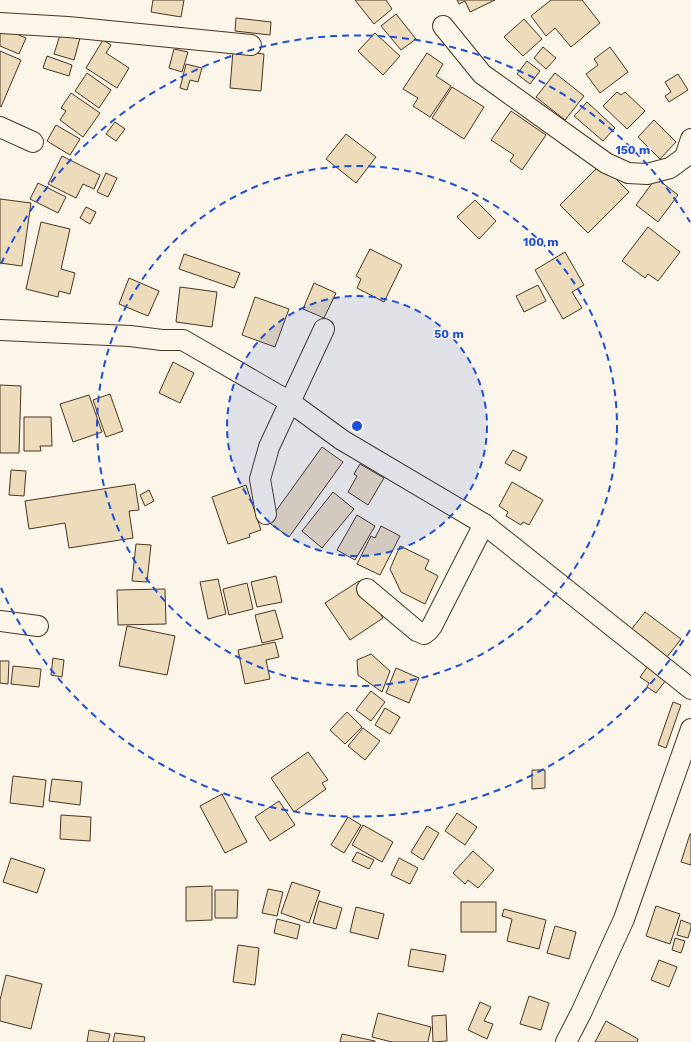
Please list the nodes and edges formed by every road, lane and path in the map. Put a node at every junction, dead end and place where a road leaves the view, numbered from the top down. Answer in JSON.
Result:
{"nodes":[{"id":1,"x":0,"y":23,"type":"edge"},
{"id":2,"x":443,"y":26,"type":"dead end"},
{"id":3,"x":251,"y":45,"type":"dead end"},
{"id":4,"x":0,"y":128,"type":"edge"},
{"id":5,"x":691,"y":139,"type":"edge"},
{"id":6,"x":33,"y":142,"type":"dead end"},
{"id":7,"x":0,"y":330,"type":"edge"},
{"id":8,"x":324,"y":330,"type":"dead end"},
{"id":9,"x":290,"y":402,"type":"junction"},
{"id":10,"x":266,"y":514,"type":"dead end"},
{"id":11,"x":484,"y":524,"type":"junction"},
{"id":12,"x":367,"y":589,"type":"dead end"},
{"id":13,"x":0,"y":621,"type":"edge"},
{"id":14,"x":38,"y":626,"type":"dead end"},
{"id":15,"x":691,"y":689,"type":"edge"},
{"id":16,"x":691,"y":729,"type":"edge"},
{"id":17,"x":566,"y":1042,"type":"edge"}],
"edges":[{"from":1,"to":3,"type":"street"},
{"from":2,"to":5,"type":"street"},
{"from":4,"to":6,"type":"street"},
{"from":7,"to":9,"type":"street"},
{"from":8,"to":9,"type":"street"},
{"from":9,"to":10,"type":"street"},
{"from":9,"to":11,"type":"street"},
{"from":11,"to":12,"type":"street"},
{"from":11,"to":15,"type":"street"},
{"from":13,"to":14,"type":"street"},
{"from":16,"to":17,"type":"street"}]}
